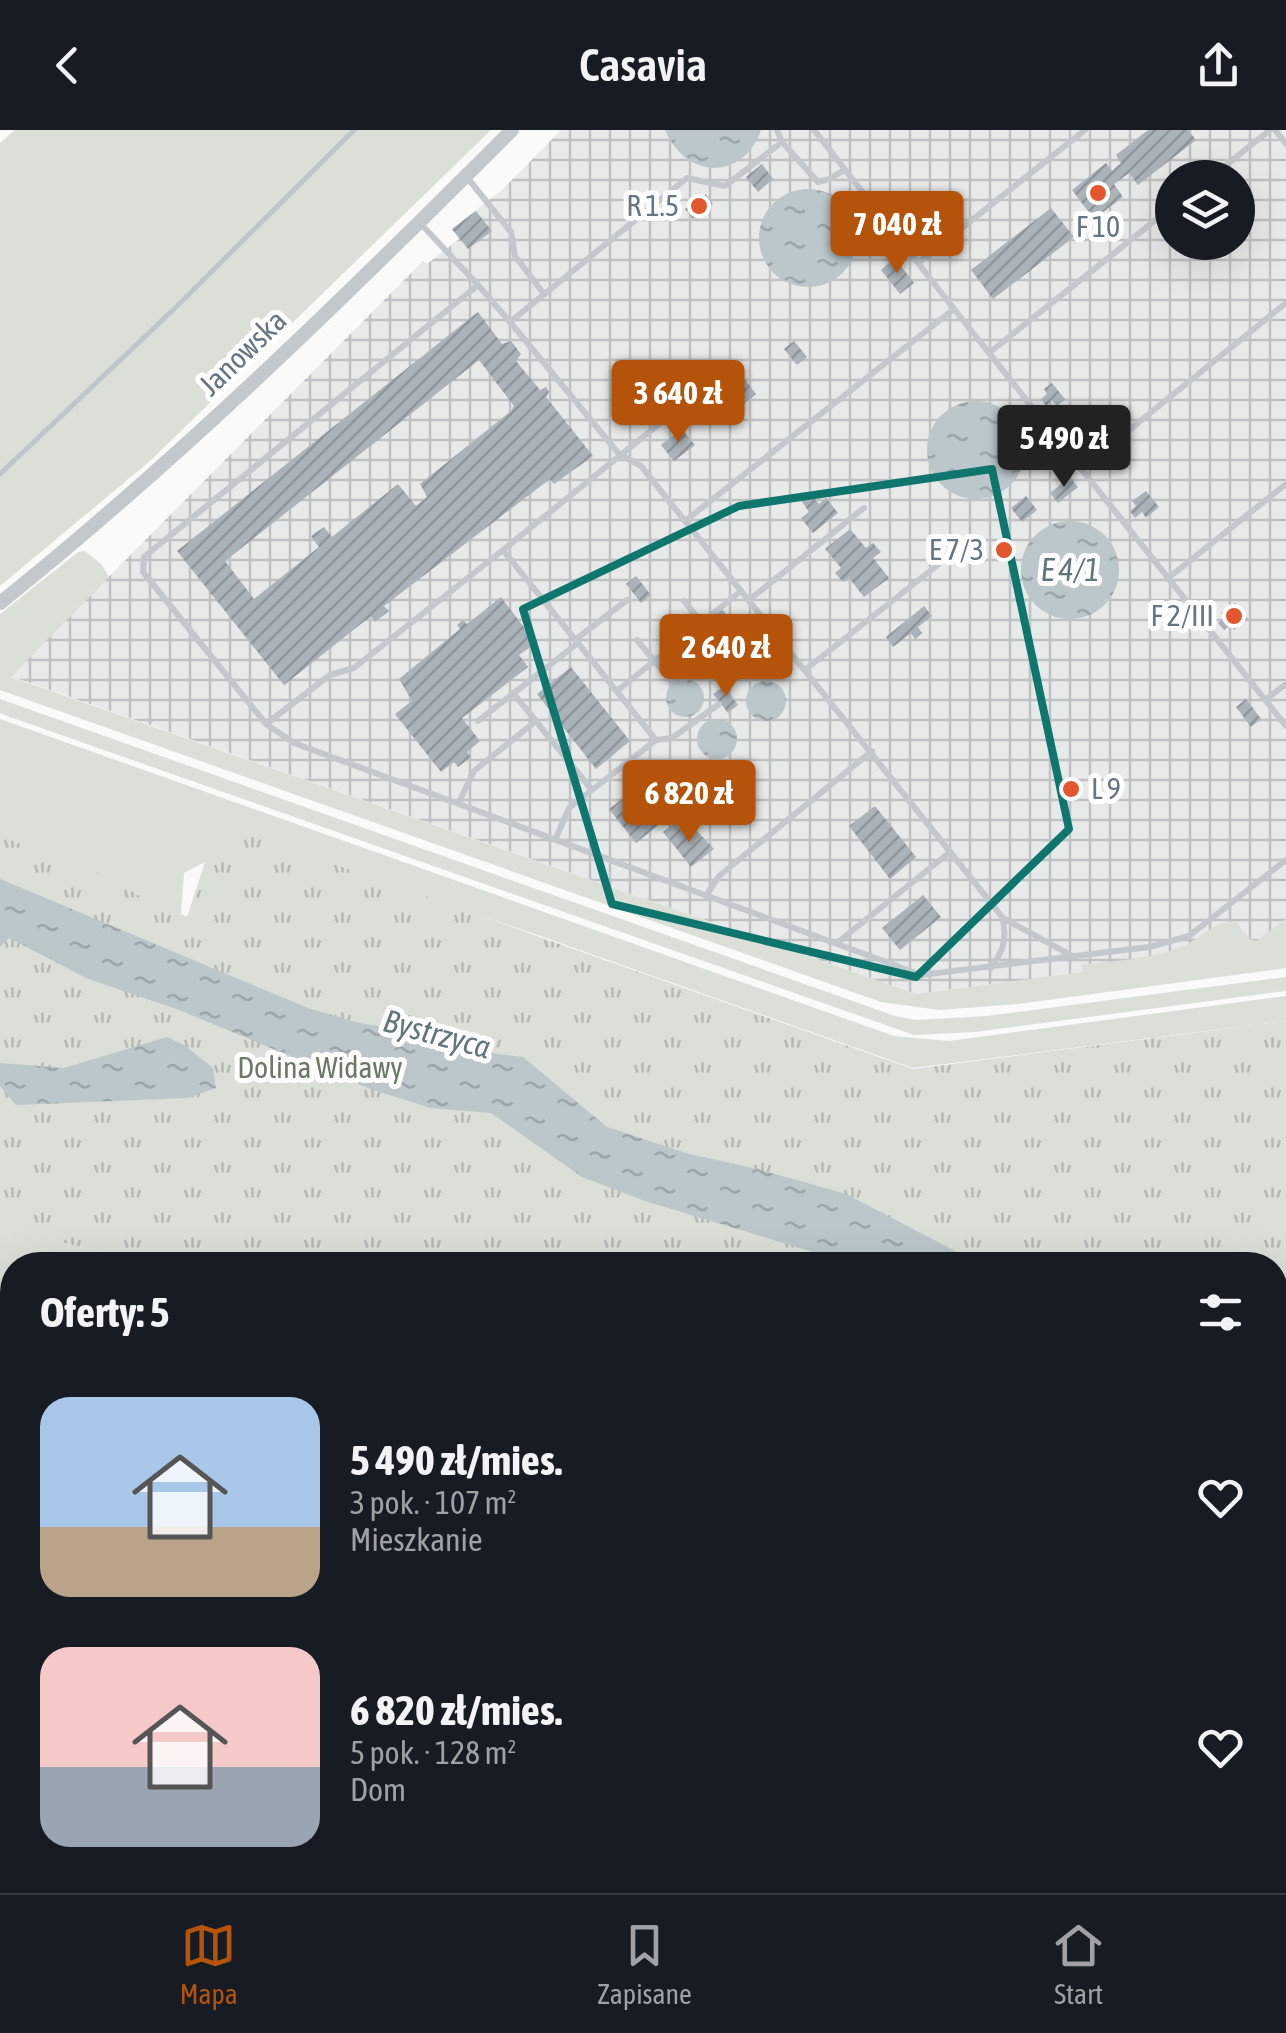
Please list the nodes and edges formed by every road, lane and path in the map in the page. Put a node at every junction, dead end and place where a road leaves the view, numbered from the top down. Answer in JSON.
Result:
{"nodes":[{"id":1,"x":512,"y":130,"type":"edge"},
{"id":2,"x":777,"y":130,"type":"edge"},
{"id":3,"x":1085,"y":130,"type":"edge"},
{"id":4,"x":1272,"y":130,"type":"edge"},
{"id":5,"x":819,"y":132,"type":"edge"},
{"id":6,"x":782,"y":142,"type":"junction"},
{"id":7,"x":1286,"y":144,"type":"edge"},
{"id":8,"x":1233,"y":160,"type":"edge"},
{"id":9,"x":844,"y":170,"type":"junction"},
{"id":10,"x":466,"y":176,"type":"junction"},
{"id":11,"x":418,"y":222,"type":"junction"},
{"id":12,"x":1155,"y":222,"type":"edge"},
{"id":13,"x":918,"y":263,"type":"junction"},
{"id":14,"x":478,"y":284,"type":"junction"},
{"id":15,"x":544,"y":294,"type":"junction"},
{"id":16,"x":1286,"y":303,"type":"edge"},
{"id":17,"x":954,"y":309,"type":"junction"},
{"id":18,"x":510,"y":322,"type":"junction"},
{"id":19,"x":989,"y":354,"type":"junction"},
{"id":20,"x":730,"y":366,"type":"dead end"},
{"id":21,"x":619,"y":454,"type":"junction"},
{"id":22,"x":1081,"y":468,"type":"junction"},
{"id":23,"x":1286,"y":484,"type":"edge"},
{"id":24,"x":864,"y":508,"type":"dead end"},
{"id":25,"x":685,"y":521,"type":"junction"},
{"id":26,"x":503,"y":550,"type":"junction"},
{"id":27,"x":938,"y":564,"type":"dead end"},
{"id":28,"x":1167,"y":579,"type":"junction"},
{"id":29,"x":742,"y":591,"type":"junction"},
{"id":30,"x":626,"y":600,"type":"dead end"},
{"id":31,"x":749,"y":600,"type":"junction"},
{"id":32,"x":684,"y":601,"type":"dead end"},
{"id":33,"x":0,"y":603,"type":"edge"},
{"id":34,"x":700,"y":623,"type":"junction"},
{"id":35,"x":637,"y":640,"type":"dead end"},
{"id":36,"x":576,"y":641,"type":"junction"},
{"id":37,"x":718,"y":647,"type":"dead end"},
{"id":38,"x":654,"y":661,"type":"junction"},
{"id":39,"x":806,"y":669,"type":"junction"},
{"id":40,"x":672,"y":682,"type":"dead end"},
{"id":41,"x":1286,"y":684,"type":"edge"},
{"id":42,"x":617,"y":690,"type":"junction"},
{"id":43,"x":513,"y":693,"type":"junction"},
{"id":44,"x":1265,"y":700,"type":"junction"},
{"id":45,"x":719,"y":704,"type":"dead end"},
{"id":46,"x":478,"y":721,"type":"dead end"},
{"id":47,"x":536,"y":721,"type":"junction"},
{"id":48,"x":266,"y":724,"type":"junction"},
{"id":49,"x":1286,"y":726,"type":"edge"},
{"id":50,"x":656,"y":740,"type":"junction"},
{"id":51,"x":872,"y":750,"type":"junction"},
{"id":52,"x":592,"y":790,"type":"junction"},
{"id":53,"x":459,"y":802,"type":"junction"},
{"id":54,"x":556,"y":838,"type":"junction"},
{"id":55,"x":950,"y":852,"type":"junction"},
{"id":56,"x":1286,"y":860,"type":"edge"},
{"id":57,"x":706,"y":896,"type":"junction"},
{"id":58,"x":1003,"y":918,"type":"junction"},
{"id":59,"x":837,"y":944,"type":"junction"},
{"id":60,"x":1076,"y":958,"type":"junction"},
{"id":61,"x":990,"y":968,"type":"junction"}],
"edges":[{"from":1,"to":10,"type":"street","name":"Janowska"},
{"from":2,"to":6,"type":"lane"},
{"from":3,"to":13,"type":"lane"},
{"from":4,"to":7,"type":"lane"},
{"from":4,"to":8,"type":"lane"},
{"from":5,"to":9,"type":"lane"},
{"from":6,"to":9,"type":"lane"},
{"from":6,"to":15,"type":"lane"},
{"from":9,"to":13,"type":"lane"},
{"from":10,"to":11,"type":"street","name":"Janowska"},
{"from":10,"to":15,"type":"lane"},
{"from":11,"to":14,"type":"lane"},
{"from":11,"to":33,"type":"street","name":"Janowska"},
{"from":12,"to":19,"type":"lane"},
{"from":13,"to":17,"type":"lane"},
{"from":14,"to":18,"type":"lane"},
{"from":14,"to":48,"type":"lane"},
{"from":15,"to":18,"type":"lane"},
{"from":16,"to":22,"type":"lane"},
{"from":17,"to":19,"type":"lane"},
{"from":17,"to":25,"type":"lane"},
{"from":18,"to":21,"type":"lane"},
{"from":19,"to":22,"type":"lane"},
{"from":20,"to":21,"type":"lane"},
{"from":21,"to":25,"type":"lane"},
{"from":21,"to":26,"type":"lane"},
{"from":22,"to":28,"type":"lane"},
{"from":23,"to":28,"type":"lane"},
{"from":24,"to":31,"type":"lane"},
{"from":25,"to":29,"type":"lane"},
{"from":26,"to":36,"type":"lane"},
{"from":26,"to":48,"type":"lane"},
{"from":27,"to":39,"type":"lane"},
{"from":28,"to":44,"type":"lane"},
{"from":29,"to":31,"type":"lane"},
{"from":29,"to":34,"type":"lane"},
{"from":30,"to":36,"type":"lane"},
{"from":31,"to":39,"type":"lane"},
{"from":32,"to":34,"type":"lane"},
{"from":34,"to":37,"type":"lane"},
{"from":34,"to":38,"type":"lane"},
{"from":35,"to":38,"type":"lane"},
{"from":36,"to":42,"type":"lane"},
{"from":36,"to":43,"type":"lane"},
{"from":38,"to":40,"type":"lane"},
{"from":38,"to":42,"type":"lane"},
{"from":39,"to":51,"type":"lane"},
{"from":41,"to":44,"type":"lane"},
{"from":42,"to":50,"type":"lane"},
{"from":43,"to":46,"type":"lane"},
{"from":43,"to":47,"type":"lane"},
{"from":44,"to":49,"type":"lane"},
{"from":45,"to":50,"type":"lane"},
{"from":47,"to":52,"type":"lane"},
{"from":47,"to":53,"type":"lane"},
{"from":48,"to":53,"type":"lane"},
{"from":50,"to":52,"type":"lane"},
{"from":51,"to":55,"type":"lane"},
{"from":51,"to":57,"type":"lane"},
{"from":52,"to":54,"type":"lane"},
{"from":53,"to":54,"type":"lane"},
{"from":54,"to":57,"type":"lane"},
{"from":55,"to":58,"type":"lane"},
{"from":55,"to":59,"type":"lane"},
{"from":56,"to":60,"type":"lane"},
{"from":57,"to":59,"type":"lane"},
{"from":58,"to":60,"type":"lane"},
{"from":58,"to":61,"type":"lane"},
{"from":59,"to":61,"type":"lane"},
{"from":60,"to":61,"type":"lane"}]}
